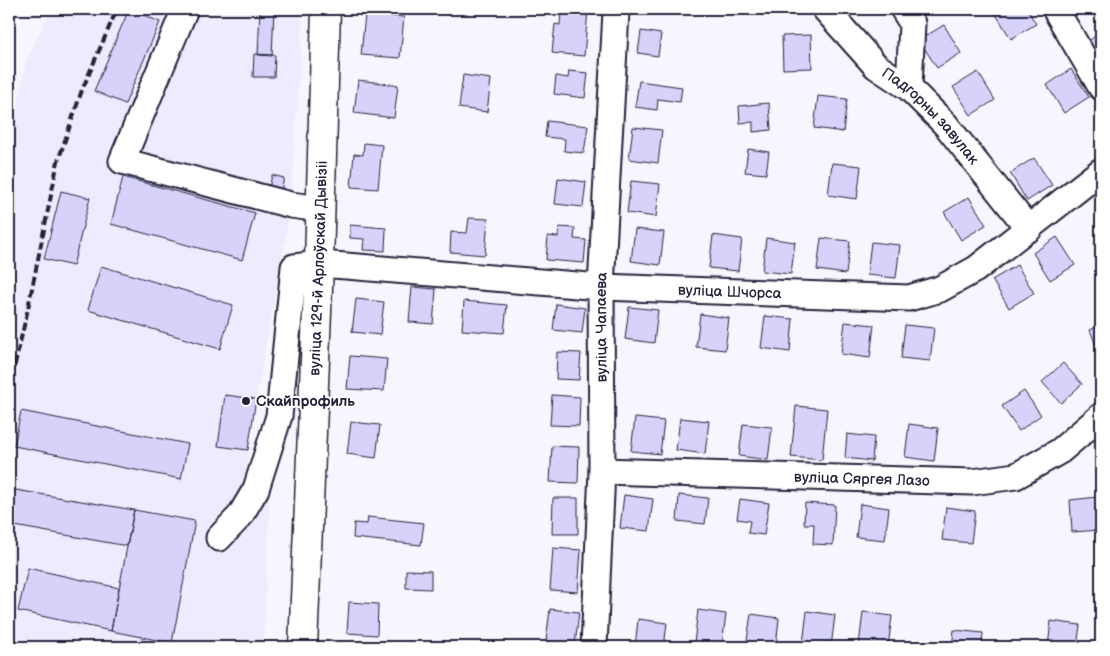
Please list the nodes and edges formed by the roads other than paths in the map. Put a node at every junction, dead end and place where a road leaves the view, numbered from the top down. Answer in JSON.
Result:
{"nodes":[{"id":1,"x":185,"y":9,"type":"edge"},
{"id":2,"x":326,"y":9,"type":"edge"},
{"id":3,"x":618,"y":9,"type":"edge"},
{"id":4,"x":825,"y":9,"type":"edge"},
{"id":5,"x":903,"y":9,"type":"edge"},
{"id":6,"x":1055,"y":9,"type":"edge"},
{"id":7,"x":1101,"y":86,"type":"edge"},
{"id":8,"x":909,"y":88,"type":"junction"},
{"id":9,"x":1101,"y":171,"type":"edge"},
{"id":10,"x":320,"y":209,"type":"junction"},
{"id":11,"x":1029,"y":229,"type":"junction"},
{"id":12,"x":319,"y":264,"type":"junction"},
{"id":13,"x":601,"y":287,"type":"junction"},
{"id":14,"x":1101,"y":416,"type":"edge"},
{"id":15,"x":602,"y":471,"type":"junction"},
{"id":16,"x":219,"y":538,"type":"dead end"},
{"id":17,"x":303,"y":647,"type":"edge"},
{"id":18,"x":594,"y":647,"type":"edge"}],
"edges":[{"from":1,"to":10,"type":"street"},
{"from":2,"to":10,"type":"main road","name":"вуліца 129-й Арлоўскай Дывізіі"},
{"from":3,"to":13,"type":"street","name":"вуліца Чапаева"},
{"from":4,"to":8,"type":"street","name":"Падгорны завулак"},
{"from":5,"to":8,"type":"street"},
{"from":6,"to":7,"type":"street"},
{"from":8,"to":11,"type":"street","name":"Падгорны завулак"},
{"from":9,"to":11,"type":"street","name":"вуліца Шчорса"},
{"from":10,"to":12,"type":"main road","name":"вуліца 129-й Арлоўскай Дывізіі"},
{"from":11,"to":13,"type":"street","name":"вуліца Шчорса"},
{"from":12,"to":13,"type":"street","name":"вуліца Шчорса"},
{"from":12,"to":16,"type":"street","name":"вуліца Шчорса"},
{"from":12,"to":17,"type":"main road","name":"вуліца 129-й Арлоўскай Дывізіі"},
{"from":13,"to":15,"type":"street","name":"вуліца Чапаева"},
{"from":14,"to":15,"type":"street","name":"вуліца Сяргея Лазо"},
{"from":15,"to":18,"type":"street","name":"вуліца Чапаева"}]}
